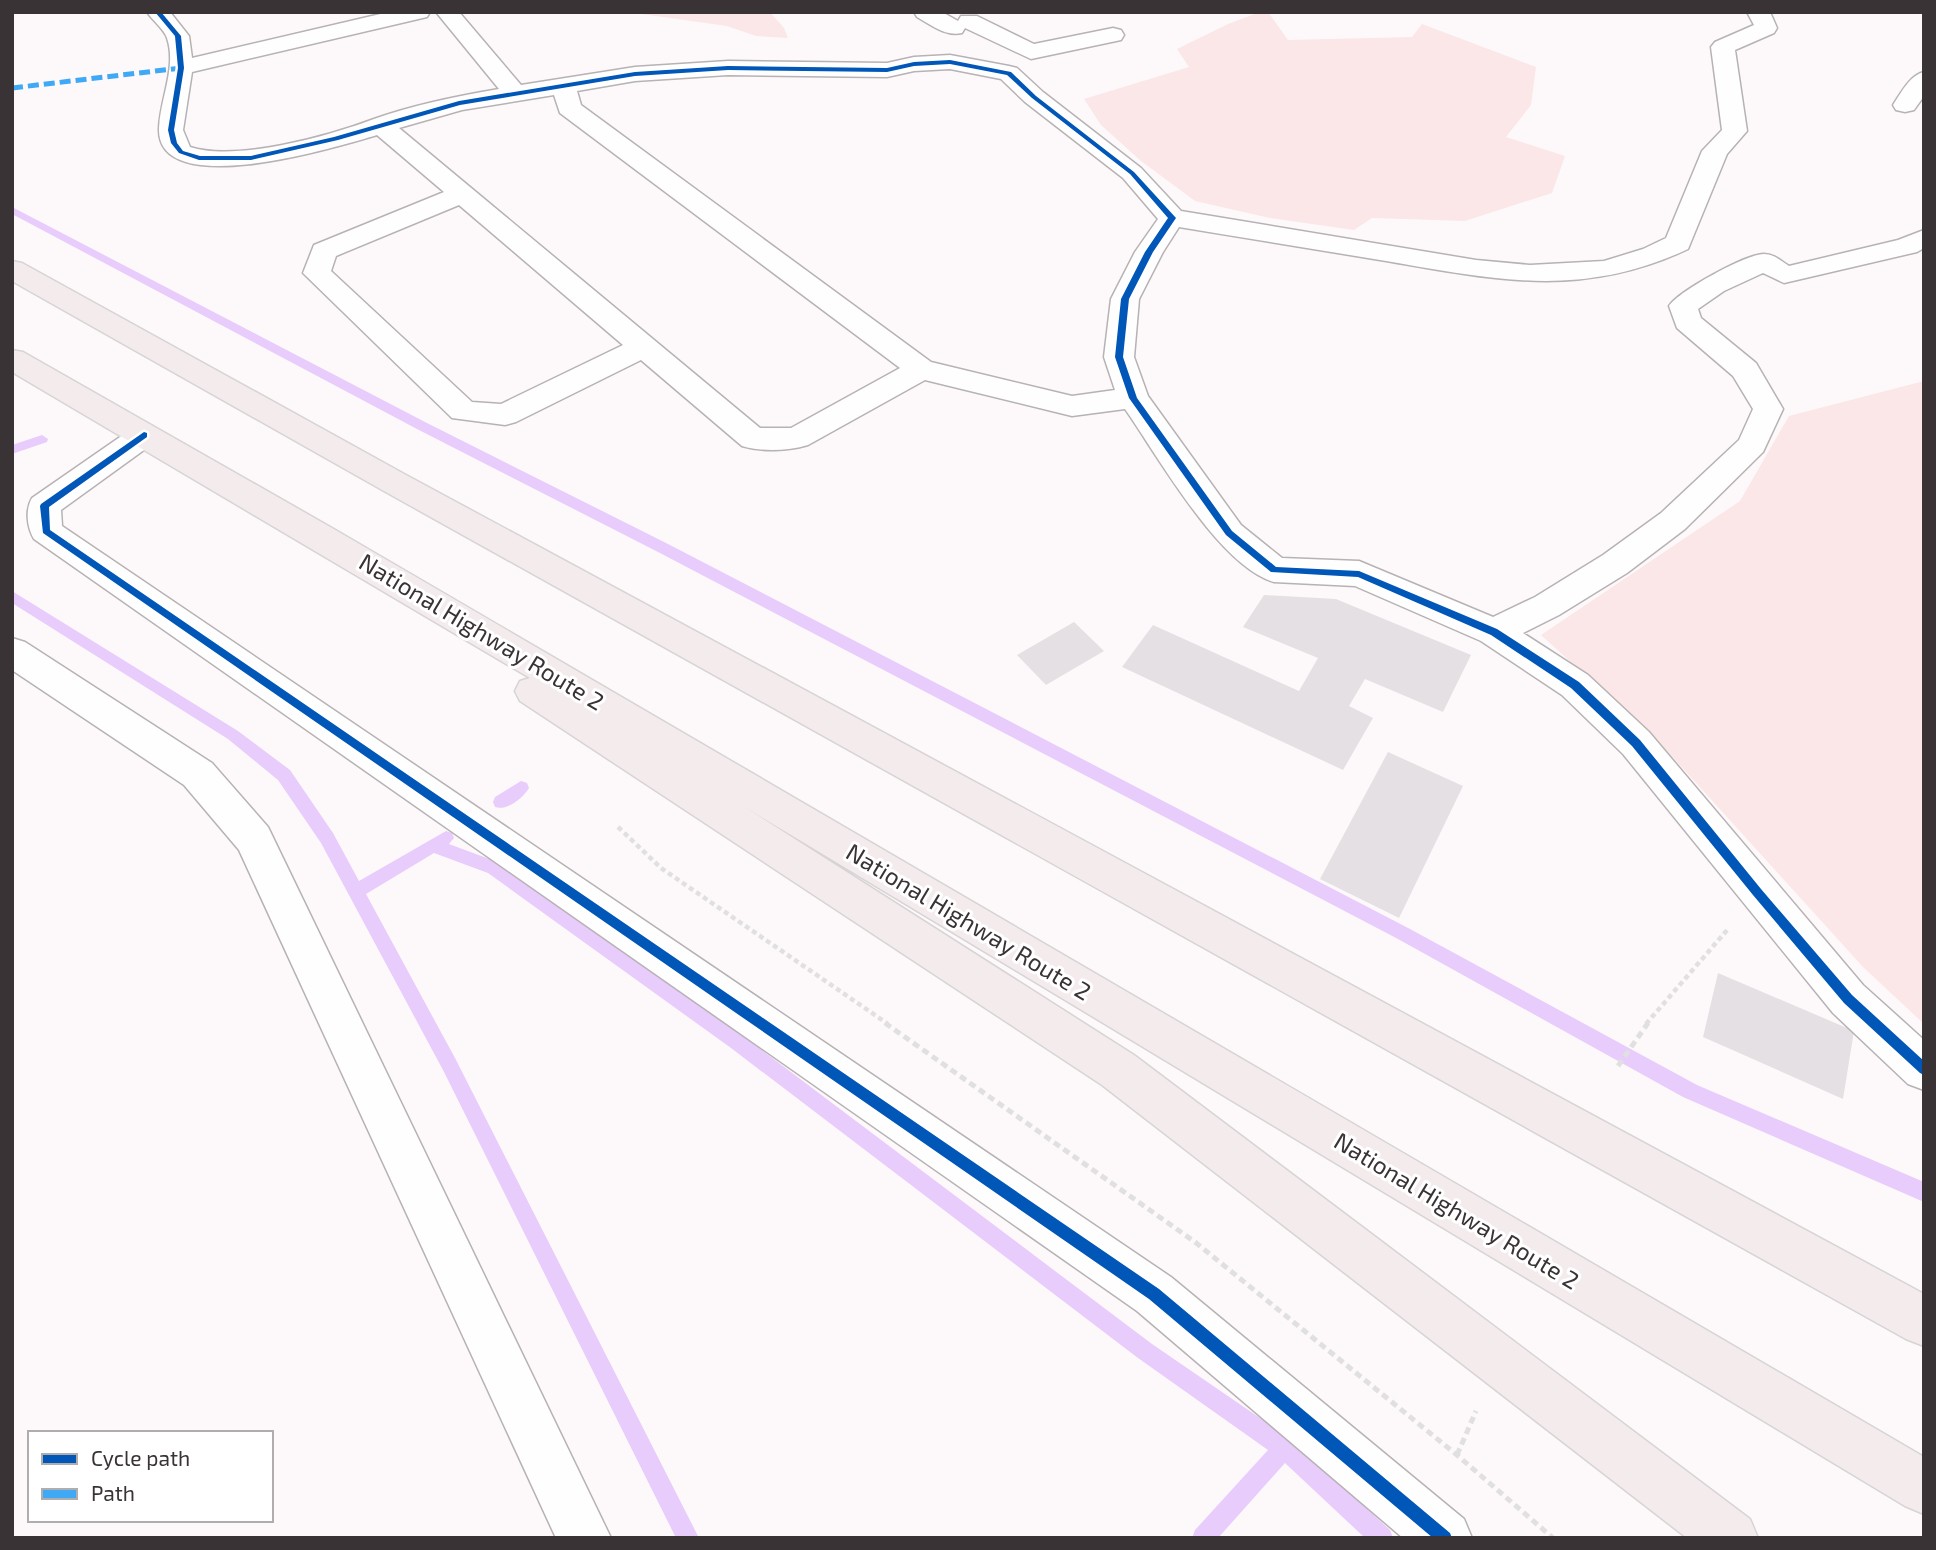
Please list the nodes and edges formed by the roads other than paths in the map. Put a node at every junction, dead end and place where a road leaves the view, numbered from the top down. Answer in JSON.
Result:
{"nodes":[{"id":1,"x":158,"y":12,"type":"edge"},
{"id":2,"x":419,"y":12,"type":"edge"},
{"id":3,"x":447,"y":12,"type":"edge"},
{"id":4,"x":925,"y":12,"type":"edge"},
{"id":5,"x":1005,"y":12,"type":"edge"},
{"id":6,"x":1758,"y":12,"type":"edge"},
{"id":7,"x":1113,"y":35,"type":"dead end"},
{"id":8,"x":938,"y":39,"type":"junction"},
{"id":9,"x":181,"y":68,"type":"junction"},
{"id":10,"x":1924,"y":79,"type":"edge"},
{"id":11,"x":564,"y":85,"type":"junction"},
{"id":12,"x":514,"y":92,"type":"junction"},
{"id":13,"x":1905,"y":105,"type":"dead end"},
{"id":14,"x":380,"y":125,"type":"junction"},
{"id":15,"x":461,"y":194,"type":"junction"},
{"id":16,"x":1172,"y":218,"type":"junction"},
{"id":17,"x":1682,"y":235,"type":"junction"},
{"id":18,"x":1924,"y":238,"type":"edge"},
{"id":19,"x":1720,"y":261,"type":"junction"},
{"id":20,"x":12,"y":269,"type":"edge"},
{"id":21,"x":643,"y":347,"type":"junction"},
{"id":22,"x":12,"y":359,"type":"edge"},
{"id":23,"x":920,"y":369,"type":"junction"},
{"id":24,"x":1133,"y":398,"type":"junction"},
{"id":25,"x":144,"y":435,"type":"junction"},
{"id":26,"x":320,"y":536,"type":"junction"},
{"id":27,"x":1494,"y":632,"type":"junction"},
{"id":28,"x":12,"y":652,"type":"edge"},
{"id":29,"x":1924,"y":1069,"type":"edge"},
{"id":30,"x":1924,"y":1321,"type":"edge"},
{"id":31,"x":1924,"y":1487,"type":"edge"},
{"id":32,"x":584,"y":1538,"type":"edge"},
{"id":33,"x":1445,"y":1538,"type":"edge"},
{"id":34,"x":1731,"y":1538,"type":"edge"}],
"edges":[{"from":1,"to":9,"type":"street"},
{"from":2,"to":9,"type":"street"},
{"from":3,"to":12,"type":"street"},
{"from":4,"to":8,"type":"street"},
{"from":5,"to":8,"type":"street"},
{"from":6,"to":17,"type":"street"},
{"from":7,"to":8,"type":"street"},
{"from":8,"to":11,"type":"street"},
{"from":8,"to":16,"type":"street"},
{"from":9,"to":14,"type":"street"},
{"from":10,"to":13,"type":"street"},
{"from":11,"to":12,"type":"street"},
{"from":11,"to":23,"type":"street"},
{"from":12,"to":14,"type":"street"},
{"from":14,"to":15,"type":"street"},
{"from":15,"to":21,"type":"street"},
{"from":15,"to":21,"type":"street"},
{"from":16,"to":17,"type":"street"},
{"from":16,"to":24,"type":"street"},
{"from":17,"to":19,"type":"street"},
{"from":18,"to":19,"type":"street"},
{"from":19,"to":27,"type":"street"},
{"from":20,"to":30,"type":"highway"},
{"from":21,"to":23,"type":"street"},
{"from":22,"to":25,"type":"highway","name":"National Highway Route 2"},
{"from":23,"to":24,"type":"street"},
{"from":24,"to":27,"type":"street"},
{"from":25,"to":26,"type":"highway","name":"National Highway Route 2"},
{"from":25,"to":33,"type":"street"},
{"from":26,"to":31,"type":"highway","name":"National Highway Route 2"},
{"from":26,"to":34,"type":"highway"},
{"from":27,"to":29,"type":"street"},
{"from":28,"to":32,"type":"street"}]}
